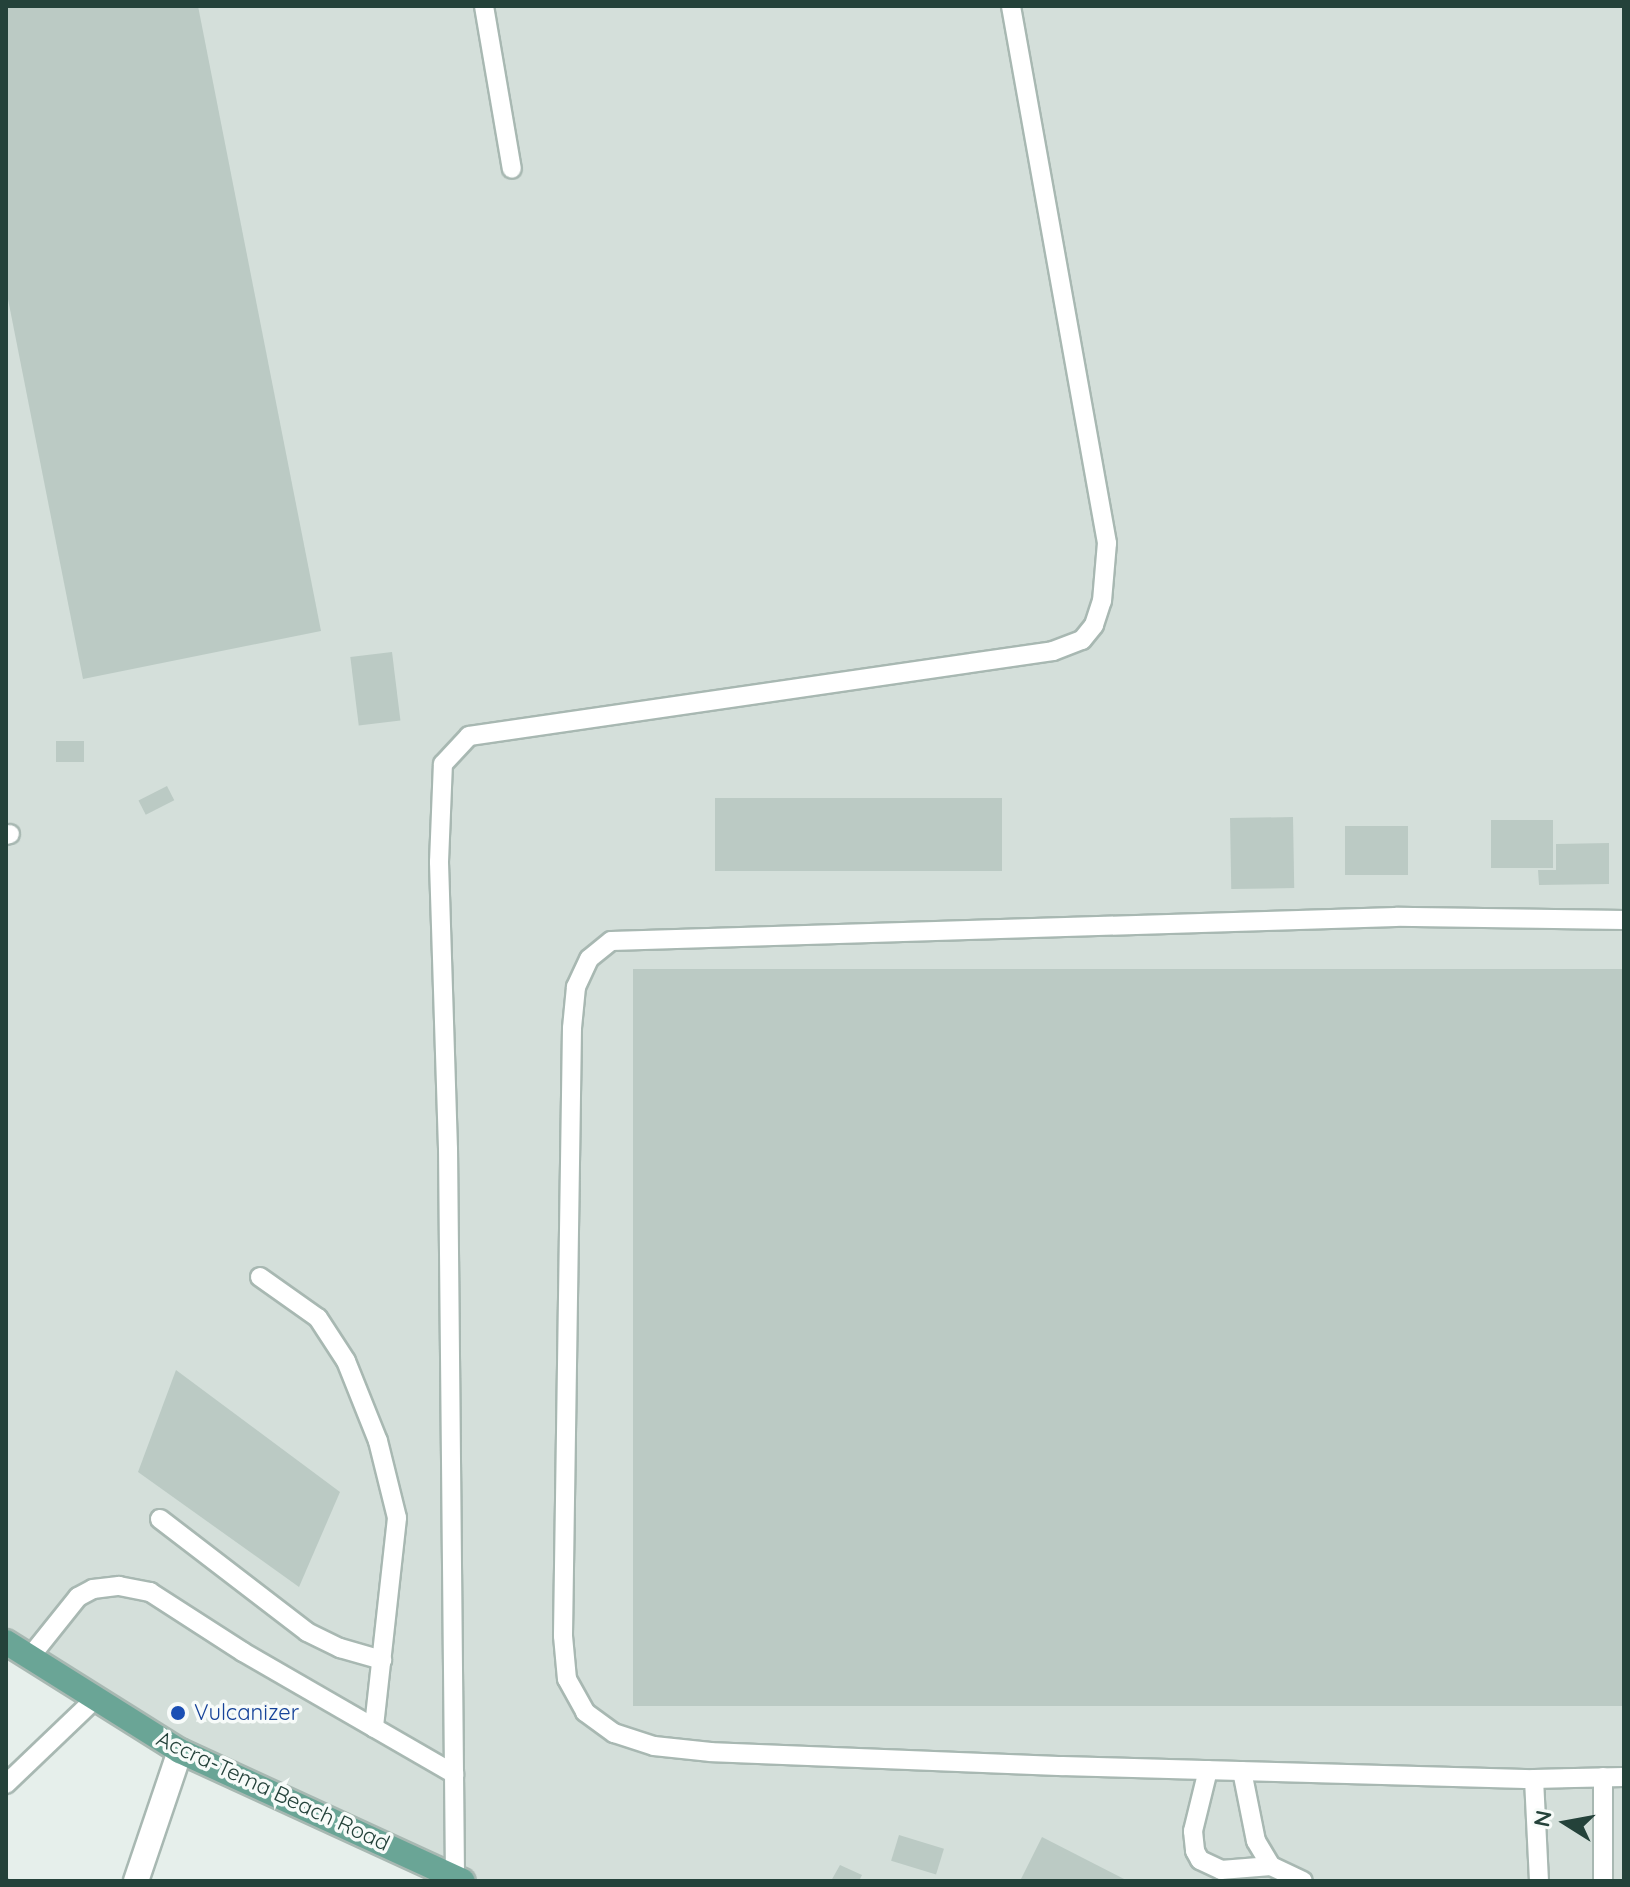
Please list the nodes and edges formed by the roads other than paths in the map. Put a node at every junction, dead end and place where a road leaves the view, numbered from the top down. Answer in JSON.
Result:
{"nodes":[{"id":1,"x":484,"y":6,"type":"edge"},
{"id":2,"x":1011,"y":6,"type":"edge"},
{"id":3,"x":512,"y":169,"type":"dead end"},
{"id":4,"x":1624,"y":920,"type":"edge"},
{"id":5,"x":260,"y":1277,"type":"dead end"},
{"id":6,"x":160,"y":1519,"type":"dead end"},
{"id":7,"x":6,"y":1642,"type":"edge"},
{"id":8,"x":30,"y":1657,"type":"junction"},
{"id":9,"x":382,"y":1660,"type":"junction"},
{"id":10,"x":94,"y":1700,"type":"junction"},
{"id":11,"x":374,"y":1728,"type":"junction"},
{"id":12,"x":180,"y":1751,"type":"junction"},
{"id":13,"x":1208,"y":1770,"type":"junction"},
{"id":14,"x":1242,"y":1771,"type":"junction"},
{"id":15,"x":454,"y":1774,"type":"junction"},
{"id":16,"x":1603,"y":1777,"type":"junction"},
{"id":17,"x":1624,"y":1777,"type":"edge"},
{"id":18,"x":1534,"y":1779,"type":"junction"},
{"id":19,"x":6,"y":1784,"type":"edge"},
{"id":20,"x":1271,"y":1866,"type":"junction"},
{"id":21,"x":459,"y":1879,"type":"edge"},
{"id":22,"x":136,"y":1881,"type":"edge"},
{"id":23,"x":1303,"y":1881,"type":"edge"},
{"id":24,"x":1539,"y":1881,"type":"edge"},
{"id":25,"x":1603,"y":1881,"type":"edge"}],
"edges":[{"from":1,"to":3,"type":"lane"},
{"from":2,"to":15,"type":"lane"},
{"from":4,"to":13,"type":"lane"},
{"from":5,"to":9,"type":"lane"},
{"from":6,"to":9,"type":"lane"},
{"from":7,"to":8,"type":"main road","name":"Accra-Tema Beach Road"},
{"from":8,"to":10,"type":"main road","name":"Accra-Tema Beach Road"},
{"from":8,"to":11,"type":"lane"},
{"from":9,"to":11,"type":"lane"},
{"from":10,"to":12,"type":"main road","name":"Accra-Tema Beach Road"},
{"from":10,"to":19,"type":"lane"},
{"from":11,"to":15,"type":"lane"},
{"from":12,"to":21,"type":"main road","name":"Accra-Tema Beach Road"},
{"from":12,"to":22,"type":"street"},
{"from":13,"to":14,"type":"lane"},
{"from":13,"to":20,"type":"lane"},
{"from":14,"to":18,"type":"lane"},
{"from":14,"to":20,"type":"lane"},
{"from":15,"to":21,"type":"lane"},
{"from":16,"to":17,"type":"lane"},
{"from":16,"to":18,"type":"lane"},
{"from":16,"to":25,"type":"lane"},
{"from":18,"to":24,"type":"lane"},
{"from":20,"to":23,"type":"lane"}]}
